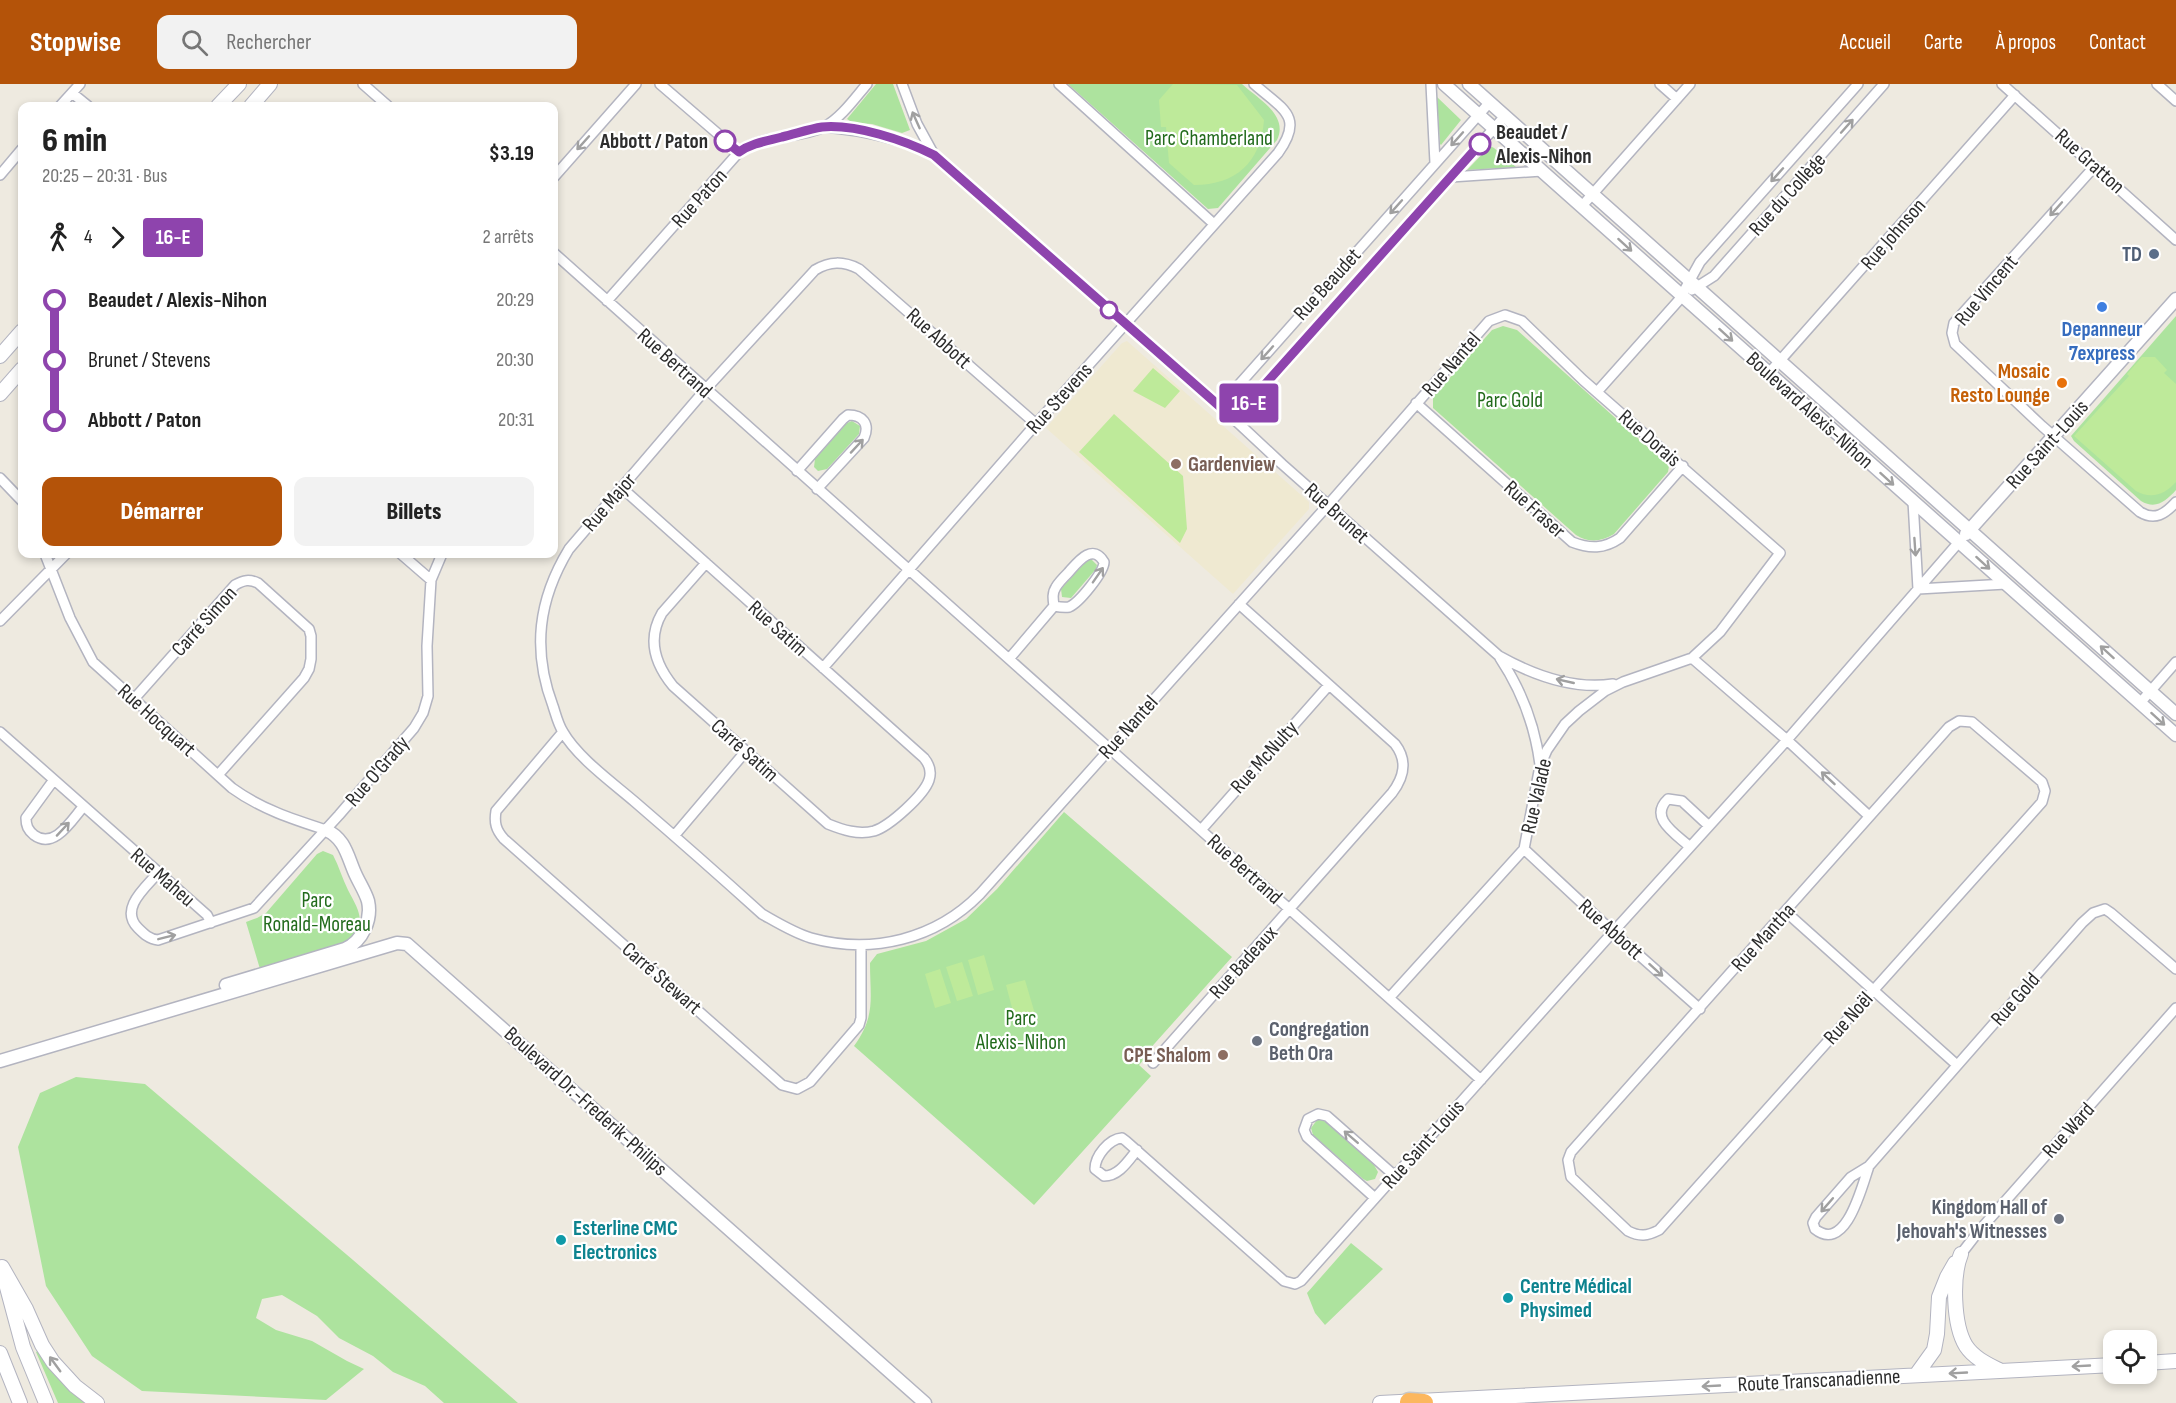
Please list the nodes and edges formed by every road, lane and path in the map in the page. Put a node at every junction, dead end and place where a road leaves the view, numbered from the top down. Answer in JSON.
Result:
{"nodes":[{"id":1,"x":80,"y":84,"type":"edge"},
{"id":2,"x":238,"y":84,"type":"edge"},
{"id":3,"x":270,"y":84,"type":"edge"},
{"id":4,"x":363,"y":84,"type":"edge"},
{"id":5,"x":636,"y":84,"type":"edge"},
{"id":6,"x":660,"y":84,"type":"edge"},
{"id":7,"x":867,"y":84,"type":"edge"},
{"id":8,"x":902,"y":84,"type":"edge"},
{"id":9,"x":1059,"y":84,"type":"edge"},
{"id":10,"x":1254,"y":84,"type":"edge"},
{"id":11,"x":1431,"y":84,"type":"edge"},
{"id":12,"x":1444,"y":84,"type":"edge"},
{"id":13,"x":1469,"y":84,"type":"edge"},
{"id":14,"x":1660,"y":84,"type":"edge"},
{"id":15,"x":1690,"y":84,"type":"edge"},
{"id":16,"x":1858,"y":84,"type":"edge"},
{"id":17,"x":1884,"y":84,"type":"edge"},
{"id":18,"x":2002,"y":84,"type":"edge"},
{"id":19,"x":2157,"y":84,"type":"edge"},
{"id":20,"x":72,"y":93,"type":"junction"},
{"id":21,"x":2015,"y":95,"type":"junction"},
{"id":22,"x":1677,"y":99,"type":"junction"},
{"id":23,"x":2176,"y":101,"type":"edge"},
{"id":24,"x":64,"y":102,"type":"edge"},
{"id":25,"x":83,"y":102,"type":"edge"},
{"id":26,"x":222,"y":102,"type":"edge"},
{"id":27,"x":254,"y":102,"type":"edge"},
{"id":28,"x":383,"y":102,"type":"edge"},
{"id":29,"x":1490,"y":102,"type":"junction"},
{"id":30,"x":1479,"y":114,"type":"junction"},
{"id":31,"x":1505,"y":116,"type":"junction"},
{"id":32,"x":823,"y":127,"type":"junction"},
{"id":33,"x":1494,"y":128,"type":"junction"},
{"id":34,"x":739,"y":152,"type":"junction"},
{"id":35,"x":18,"y":155,"type":"edge"},
{"id":36,"x":934,"y":155,"type":"junction"},
{"id":37,"x":1435,"y":163,"type":"junction"},
{"id":38,"x":2095,"y":166,"type":"junction"},
{"id":39,"x":1542,"y":171,"type":"junction"},
{"id":40,"x":558,"y":172,"type":"edge"},
{"id":41,"x":0,"y":175,"type":"edge"},
{"id":42,"x":1450,"y":177,"type":"junction"},
{"id":43,"x":1593,"y":194,"type":"junction"},
{"id":44,"x":1582,"y":206,"type":"junction"},
{"id":45,"x":1214,"y":224,"type":"junction"},
{"id":46,"x":2176,"y":240,"type":"edge"},
{"id":47,"x":558,"y":257,"type":"edge"},
{"id":48,"x":837,"y":262,"type":"joint"},
{"id":49,"x":1694,"y":284,"type":"junction"},
{"id":50,"x":1683,"y":296,"type":"junction"},
{"id":51,"x":2176,"y":299,"type":"edge"},
{"id":52,"x":607,"y":301,"type":"junction"},
{"id":53,"x":1522,"y":321,"type":"joint"},
{"id":54,"x":1125,"y":325,"type":"junction"},
{"id":55,"x":18,"y":336,"type":"edge"},
{"id":56,"x":0,"y":356,"type":"edge"},
{"id":57,"x":1780,"y":360,"type":"junction"},
{"id":58,"x":1769,"y":373,"type":"junction"},
{"id":59,"x":18,"y":374,"type":"edge"},
{"id":60,"x":705,"y":390,"type":"junction"},
{"id":61,"x":1597,"y":392,"type":"junction"},
{"id":62,"x":0,"y":394,"type":"edge"},
{"id":63,"x":1416,"y":403,"type":"junction"},
{"id":64,"x":1220,"y":406,"type":"junction"},
{"id":65,"x":1234,"y":419,"type":"junction"},
{"id":66,"x":1036,"y":424,"type":"junction"},
{"id":67,"x":2054,"y":436,"type":"junction"},
{"id":68,"x":1683,"y":466,"type":"junction"},
{"id":69,"x":797,"y":471,"type":"junction"},
{"id":70,"x":0,"y":478,"type":"edge"},
{"id":71,"x":621,"y":488,"type":"junction"},
{"id":72,"x":817,"y":489,"type":"junction"},
{"id":73,"x":18,"y":497,"type":"edge"},
{"id":74,"x":1913,"y":501,"type":"junction"},
{"id":75,"x":2176,"y":502,"type":"edge"},
{"id":76,"x":1328,"y":505,"type":"junction"},
{"id":77,"x":1970,"y":529,"type":"junction"},
{"id":78,"x":1959,"y":542,"type":"junction"},
{"id":79,"x":1780,"y":553,"type":"joint"},
{"id":80,"x":47,"y":558,"type":"edge"},
{"id":81,"x":61,"y":558,"type":"edge"},
{"id":82,"x":406,"y":558,"type":"edge"},
{"id":83,"x":440,"y":558,"type":"edge"},
{"id":84,"x":706,"y":563,"type":"junction"},
{"id":85,"x":51,"y":567,"type":"junction"},
{"id":86,"x":909,"y":571,"type":"junction"},
{"id":87,"x":431,"y":580,"type":"junction"},
{"id":88,"x":2006,"y":584,"type":"junction"},
{"id":89,"x":1918,"y":589,"type":"junction"},
{"id":90,"x":1239,"y":604,"type":"junction"},
{"id":91,"x":1054,"y":606,"type":"junction"},
{"id":92,"x":0,"y":621,"type":"edge"},
{"id":93,"x":1499,"y":656,"type":"junction"},
{"id":94,"x":1692,"y":658,"type":"junction"},
{"id":95,"x":1009,"y":659,"type":"junction"},
{"id":96,"x":2176,"y":662,"type":"edge"},
{"id":97,"x":823,"y":668,"type":"junction"},
{"id":98,"x":1623,"y":682,"type":"junction"},
{"id":99,"x":1329,"y":685,"type":"junction"},
{"id":100,"x":2151,"y":691,"type":"junction"},
{"id":101,"x":134,"y":699,"type":"junction"},
{"id":102,"x":2140,"y":703,"type":"junction"},
{"id":103,"x":2176,"y":714,"type":"edge"},
{"id":104,"x":1972,"y":722,"type":"joint"},
{"id":105,"x":0,"y":732,"type":"edge"},
{"id":106,"x":563,"y":732,"type":"junction"},
{"id":107,"x":2176,"y":735,"type":"edge"},
{"id":108,"x":1787,"y":740,"type":"junction"},
{"id":109,"x":1109,"y":749,"type":"junction"},
{"id":110,"x":746,"y":751,"type":"junction"},
{"id":111,"x":1540,"y":766,"type":"junction"},
{"id":112,"x":930,"y":771,"type":"joint"},
{"id":113,"x":218,"y":775,"type":"junction"},
{"id":114,"x":53,"y":781,"type":"junction"},
{"id":115,"x":83,"y":807,"type":"junction"},
{"id":116,"x":1869,"y":816,"type":"junction"},
{"id":117,"x":1709,"y":826,"type":"junction"},
{"id":118,"x":326,"y":830,"type":"junction"},
{"id":119,"x":1201,"y":830,"type":"junction"},
{"id":120,"x":674,"y":836,"type":"junction"},
{"id":121,"x":1690,"y":847,"type":"junction"},
{"id":122,"x":1524,"y":849,"type":"junction"},
{"id":123,"x":158,"y":873,"type":"junction"},
{"id":124,"x":1290,"y":909,"type":"junction"},
{"id":125,"x":1786,"y":912,"type":"junction"},
{"id":126,"x":211,"y":923,"type":"junction"},
{"id":127,"x":1613,"y":932,"type":"junction"},
{"id":128,"x":861,"y":946,"type":"junction"},
{"id":129,"x":2176,"y":969,"type":"edge"},
{"id":130,"x":1873,"y":990,"type":"junction"},
{"id":131,"x":1390,"y":998,"type":"junction"},
{"id":132,"x":200,"y":1002,"type":"junction"},
{"id":133,"x":2176,"y":1008,"type":"edge"},
{"id":134,"x":1700,"y":1009,"type":"junction"},
{"id":135,"x":0,"y":1061,"type":"edge"},
{"id":136,"x":1153,"y":1063,"type":"dead end"},
{"id":137,"x":1957,"y":1065,"type":"junction"},
{"id":138,"x":1481,"y":1080,"type":"junction"},
{"id":139,"x":1137,"y":1150,"type":"junction"},
{"id":140,"x":1869,"y":1166,"type":"junction"},
{"id":141,"x":1569,"y":1169,"type":"joint"},
{"id":142,"x":1395,"y":1176,"type":"junction"},
{"id":143,"x":1375,"y":1198,"type":"junction"},
{"id":144,"x":1961,"y":1254,"type":"junction"},
{"id":145,"x":1,"y":1264,"type":"edge"},
{"id":146,"x":0,"y":1353,"type":"edge"},
{"id":147,"x":2176,"y":1361,"type":"edge"},
{"id":148,"x":2157,"y":1362,"type":"edge"},
{"id":149,"x":2103,"y":1366,"type":"edge"},
{"id":150,"x":2000,"y":1371,"type":"junction"},
{"id":151,"x":1916,"y":1375,"type":"junction"},
{"id":152,"x":1417,"y":1402,"type":"edge"},
{"id":153,"x":18,"y":1403,"type":"edge"},
{"id":154,"x":46,"y":1403,"type":"edge"},
{"id":155,"x":97,"y":1403,"type":"edge"},
{"id":156,"x":925,"y":1403,"type":"edge"},
{"id":157,"x":1380,"y":1403,"type":"edge"}],
"edges":[{"from":1,"to":20,"type":"street"},
{"from":2,"to":26,"type":"main road"},
{"from":3,"to":27,"type":"main road"},
{"from":4,"to":28,"type":"street"},
{"from":5,"to":40,"type":"street","one_way":true},
{"from":6,"to":34,"type":"street"},
{"from":7,"to":32,"type":"street","name":"Rue Paton"},
{"from":36,"to":8,"type":"street","name":"Rue Brunet","one_way":true},
{"from":9,"to":45,"type":"street"},
{"from":10,"to":45,"type":"street","name":"Rue Stevens"},
{"from":11,"to":37,"type":"street"},
{"from":12,"to":30,"type":"street","name":"Boulevard Alexis-Nihon"},
{"from":13,"to":29,"type":"street","name":"Boulevard Alexis-Nihon"},
{"from":14,"to":22,"type":"street"},
{"from":15,"to":22,"type":"street"},
{"from":16,"to":49,"type":"street","name":"Rue du Collège","one_way":true},
{"from":49,"to":17,"type":"street","name":"Rue du Collège","one_way":true},
{"from":18,"to":21,"type":"street","name":"Rue Gratton"},
{"from":19,"to":23,"type":"street"},
{"from":20,"to":24,"type":"street"},
{"from":20,"to":25,"type":"street"},
{"from":21,"to":38,"type":"street","name":"Rue Gratton"},
{"from":21,"to":57,"type":"street","name":"Rue Johnson"},
{"from":22,"to":43,"type":"street"},
{"from":29,"to":30,"type":"street","name":"Rue Beaudet"},
{"from":29,"to":31,"type":"street","name":"Boulevard Alexis-Nihon"},
{"from":30,"to":33,"type":"street","name":"Boulevard Alexis-Nihon"},
{"from":30,"to":37,"type":"street","name":"Rue Beaudet","one_way":true},
{"from":31,"to":33,"type":"street","name":"Rue Beaudet"},
{"from":31,"to":43,"type":"street","name":"Boulevard Alexis-Nihon"},
{"from":32,"to":34,"type":"street","name":"Rue Paton"},
{"from":32,"to":36,"type":"street","name":"Rue Brunet"},
{"from":33,"to":39,"type":"street","name":"Boulevard Alexis-Nihon"},
{"from":33,"to":42,"type":"street","name":"Rue Beaudet"},
{"from":34,"to":52,"type":"street","name":"Rue Paton"},
{"from":35,"to":41,"type":"street"},
{"from":36,"to":54,"type":"street","name":"Rue Brunet"},
{"from":37,"to":64,"type":"street","name":"Rue Beaudet","one_way":true},
{"from":38,"to":46,"type":"street","name":"Rue Gratton"},
{"from":38,"to":67,"type":"street","name":"Rue Vincent","one_way":true},
{"from":39,"to":42,"type":"street"},
{"from":39,"to":44,"type":"street","name":"Boulevard Alexis-Nihon"},
{"from":42,"to":65,"type":"street","name":"Rue Beaudet"},
{"from":43,"to":44,"type":"street"},
{"from":43,"to":49,"type":"street","name":"Boulevard Alexis-Nihon"},
{"from":44,"to":50,"type":"street","name":"Boulevard Alexis-Nihon","one_way":true},
{"from":45,"to":54,"type":"street","name":"Rue Stevens"},
{"from":47,"to":52,"type":"street","name":"Rue Bertrand"},
{"from":48,"to":60,"type":"street","name":"Rue Major"},
{"from":48,"to":66,"type":"street","name":"Rue Abbott"},
{"from":49,"to":50,"type":"street","name":"Rue du Collège"},
{"from":49,"to":57,"type":"street","name":"Boulevard Alexis-Nihon"},
{"from":50,"to":58,"type":"street","name":"Boulevard Alexis-Nihon","one_way":true},
{"from":50,"to":61,"type":"street","name":"Rue du Collège"},
{"from":51,"to":67,"type":"street","name":"Rue Saint-Louis"},
{"from":52,"to":60,"type":"street","name":"Rue Bertrand"},
{"from":53,"to":61,"type":"street","name":"Rue Dorais"},
{"from":53,"to":63,"type":"street","name":"Rue Nantel"},
{"from":54,"to":64,"type":"street","name":"Rue Brunet"},
{"from":54,"to":66,"type":"street","name":"Rue Stevens"},
{"from":55,"to":56,"type":"main road"},
{"from":57,"to":58,"type":"street","name":"Rue Johnson"},
{"from":57,"to":77,"type":"street","name":"Boulevard Alexis-Nihon"},
{"from":58,"to":74,"type":"street","name":"Boulevard Alexis-Nihon","one_way":true},
{"from":59,"to":62,"type":"main road"},
{"from":60,"to":69,"type":"street","name":"Rue Bertrand"},
{"from":60,"to":71,"type":"street","name":"Rue Major"},
{"from":61,"to":68,"type":"street","name":"Rue Dorais"},
{"from":63,"to":68,"type":"street","name":"Rue Fraser"},
{"from":63,"to":76,"type":"street","name":"Rue Nantel"},
{"from":64,"to":65,"type":"street","name":"Rue Brunet"},
{"from":65,"to":76,"type":"street","name":"Rue Brunet"},
{"from":66,"to":86,"type":"street","name":"Rue Stevens"},
{"from":67,"to":75,"type":"street","name":"Rue Vincent"},
{"from":67,"to":77,"type":"street","name":"Rue Saint-Louis"},
{"from":68,"to":79,"type":"street","name":"Rue Dorais"},
{"from":69,"to":72,"type":"street","name":"Rue Bertrand"},
{"from":72,"to":69,"type":"street","one_way":true},
{"from":70,"to":73,"type":"street"},
{"from":71,"to":84,"type":"street","name":"Rue Satim"},
{"from":71,"to":106,"type":"street","name":"Rue Major"},
{"from":72,"to":86,"type":"street","name":"Rue Bertrand"},
{"from":74,"to":78,"type":"street","name":"Boulevard Alexis-Nihon"},
{"from":74,"to":89,"type":"street","one_way":true},
{"from":76,"to":90,"type":"street","name":"Rue Nantel"},
{"from":76,"to":93,"type":"street","name":"Rue Brunet"},
{"from":77,"to":78,"type":"street","name":"Rue Saint-Louis"},
{"from":100,"to":77,"type":"street","name":"Boulevard Alexis-Nihon","one_way":true},
{"from":78,"to":88,"type":"street","name":"Boulevard Alexis-Nihon","one_way":true},
{"from":78,"to":89,"type":"street","name":"Rue Saint-Louis"},
{"from":79,"to":94,"type":"street","name":"Rue Valade"},
{"from":80,"to":85,"type":"street","name":"Rue Hocquart"},
{"from":81,"to":85,"type":"street"},
{"from":82,"to":87,"type":"street"},
{"from":83,"to":87,"type":"street","name":"Rue O'Grady"},
{"from":84,"to":97,"type":"street","name":"Rue Satim"},
{"from":84,"to":110,"type":"street","name":"Carré Satim"},
{"from":85,"to":92,"type":"street"},
{"from":85,"to":101,"type":"street","name":"Rue Hocquart"},
{"from":86,"to":95,"type":"street","name":"Rue Bertrand"},
{"from":86,"to":97,"type":"street","name":"Rue Stevens"},
{"from":87,"to":118,"type":"street","name":"Rue O'Grady"},
{"from":88,"to":89,"type":"street"},
{"from":88,"to":102,"type":"street","name":"Boulevard Alexis-Nihon"},
{"from":89,"to":108,"type":"street","name":"Rue Saint-Louis"},
{"from":90,"to":99,"type":"street"},
{"from":90,"to":109,"type":"street","name":"Rue Nantel"},
{"from":91,"to":91,"type":"street","one_way":true},
{"from":91,"to":95,"type":"street"},
{"from":98,"to":93,"type":"street","name":"Rue Brunet","one_way":true},
{"from":93,"to":111,"type":"street","name":"Rue Brunet"},
{"from":94,"to":98,"type":"street","name":"Rue Valade"},
{"from":94,"to":108,"type":"street"},
{"from":95,"to":109,"type":"street","name":"Rue Bertrand"},
{"from":96,"to":100,"type":"street"},
{"from":97,"to":112,"type":"street","name":"Rue Satim"},
{"from":98,"to":111,"type":"street","name":"Rue Valade"},
{"from":99,"to":119,"type":"street","name":"Rue McNulty"},
{"from":99,"to":124,"type":"street","name":"Rue Badeaux"},
{"from":100,"to":102,"type":"street"},
{"from":100,"to":103,"type":"street","name":"Boulevard Alexis-Nihon"},
{"from":101,"to":113,"type":"street","name":"Rue Hocquart"},
{"from":101,"to":113,"type":"street","name":"Carré Simon"},
{"from":102,"to":107,"type":"street","name":"Boulevard Alexis-Nihon","one_way":true},
{"from":104,"to":116,"type":"street","name":"Rue Mantha"},
{"from":104,"to":130,"type":"street","name":"Rue Noël"},
{"from":105,"to":114,"type":"street","name":"Rue Maheu"},
{"from":106,"to":120,"type":"street","name":"Rue Major"},
{"from":106,"to":128,"type":"street","name":"Carré Stewart"},
{"from":116,"to":108,"type":"street","one_way":true},
{"from":108,"to":117,"type":"street","name":"Rue Saint-Louis"},
{"from":109,"to":119,"type":"street","name":"Rue Bertrand"},
{"from":109,"to":128,"type":"street","name":"Rue Nantel"},
{"from":110,"to":112,"type":"street","name":"Carré Satim"},
{"from":110,"to":120,"type":"street"},
{"from":111,"to":122,"type":"street","name":"Rue Valade"},
{"from":113,"to":118,"type":"street","name":"Rue Hocquart"},
{"from":114,"to":115,"type":"street","name":"Rue Maheu"},
{"from":114,"to":115,"type":"street","one_way":true},
{"from":115,"to":123,"type":"street","name":"Rue Maheu"},
{"from":116,"to":125,"type":"street","name":"Rue Mantha"},
{"from":117,"to":121,"type":"street","name":"Rue Saint-Louis"},
{"from":117,"to":121,"type":"street"},
{"from":118,"to":126,"type":"street","name":"Rue Maheu"},
{"from":118,"to":132,"type":"street","name":"Boulevard Dr.-Frederik-Philips"},
{"from":119,"to":124,"type":"street","name":"Rue Bertrand"},
{"from":120,"to":128,"type":"street","name":"Rue Nantel"},
{"from":121,"to":127,"type":"street","name":"Rue Saint-Louis"},
{"from":122,"to":127,"type":"street","name":"Rue Abbott"},
{"from":122,"to":131,"type":"street","name":"Rue Valade"},
{"from":123,"to":126,"type":"street","name":"Rue Maheu"},
{"from":123,"to":126,"type":"street","one_way":true},
{"from":124,"to":131,"type":"street","name":"Rue Bertrand"},
{"from":124,"to":136,"type":"street","name":"Rue Badeaux"},
{"from":125,"to":130,"type":"street"},
{"from":125,"to":134,"type":"street","name":"Rue Mantha"},
{"from":127,"to":134,"type":"street","name":"Rue Abbott","one_way":true},
{"from":127,"to":138,"type":"street","name":"Rue Saint-Louis"},
{"from":129,"to":137,"type":"street","name":"Rue Gold"},
{"from":130,"to":137,"type":"street"},
{"from":130,"to":141,"type":"street","name":"Rue Noël"},
{"from":131,"to":138,"type":"street","name":"Rue Bertrand"},
{"from":132,"to":135,"type":"street","name":"Boulevard Dr.-Frederik-Philips"},
{"from":132,"to":156,"type":"street","name":"Boulevard Dr.-Frederik-Philips"},
{"from":133,"to":144,"type":"street","name":"Rue Ward"},
{"from":134,"to":141,"type":"street","name":"Rue Mantha"},
{"from":137,"to":140,"type":"street","name":"Rue Gold"},
{"from":138,"to":142,"type":"street","name":"Rue Saint-Louis"},
{"from":139,"to":139,"type":"street","name":"Rue Saint-Louis"},
{"from":139,"to":143,"type":"street","name":"Rue Saint-Louis"},
{"from":140,"to":140,"type":"street","name":"Rue Gold","one_way":true},
{"from":142,"to":143,"type":"street","name":"Rue Saint-Louis"},
{"from":142,"to":143,"type":"street","one_way":true},
{"from":144,"to":150,"type":"main road"},
{"from":144,"to":151,"type":"main road"},
{"from":145,"to":154,"type":"main road"},
{"from":155,"to":145,"type":"main road","one_way":true},
{"from":146,"to":153,"type":"main road"},
{"from":147,"to":148,"type":"main road"},
{"from":149,"to":150,"type":"main road","name":"Route Transcanadienne","one_way":true},
{"from":150,"to":151,"type":"main road","name":"Route Transcanadienne","one_way":true},
{"from":151,"to":152,"type":"main road","name":"Route Transcanadienne","one_way":true},
{"from":152,"to":157,"type":"main road","name":"Route Transcanadienne"}]}
